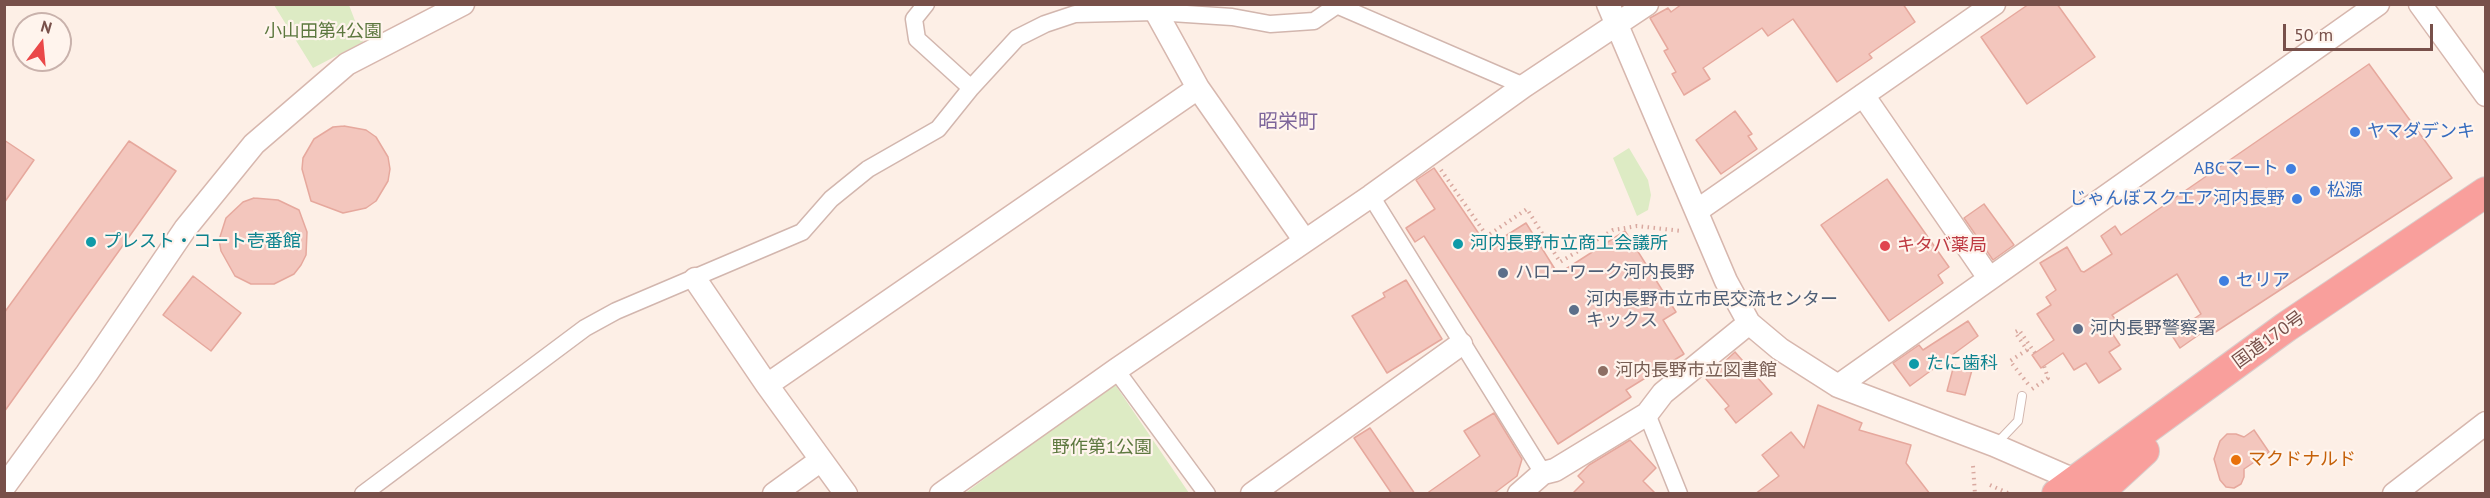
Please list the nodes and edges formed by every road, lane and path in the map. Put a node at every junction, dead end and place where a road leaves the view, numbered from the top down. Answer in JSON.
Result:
{"nodes":[{"id":1,"x":463,"y":4,"type":"edge"},
{"id":2,"x":926,"y":4,"type":"edge"},
{"id":3,"x":1608,"y":4,"type":"edge"},
{"id":4,"x":1647,"y":4,"type":"edge"},
{"id":5,"x":1994,"y":4,"type":"edge"},
{"id":6,"x":2378,"y":4,"type":"edge"},
{"id":7,"x":2420,"y":4,"type":"edge"},
{"id":8,"x":1335,"y":5,"type":"edge"},
{"id":9,"x":1156,"y":12,"type":"junction"},
{"id":10,"x":1616,"y":27,"type":"junction"},
{"id":11,"x":1524,"y":86,"type":"junction"},
{"id":12,"x":971,"y":88,"type":"junction"},
{"id":13,"x":1197,"y":88,"type":"junction"},
{"id":14,"x":1863,"y":95,"type":"junction"},
{"id":15,"x":2486,"y":95,"type":"edge"},
{"id":16,"x":1429,"y":154,"type":"junction"},
{"id":17,"x":2486,"y":192,"type":"edge"},
{"id":18,"x":1371,"y":196,"type":"junction"},
{"id":19,"x":1698,"y":210,"type":"junction"},
{"id":20,"x":2486,"y":217,"type":"edge"},
{"id":21,"x":1683,"y":231,"type":"dead end"},
{"id":22,"x":1305,"y":241,"type":"junction"},
{"id":23,"x":1989,"y":278,"type":"junction"},
{"id":24,"x":695,"y":279,"type":"junction"},
{"id":25,"x":1749,"y":323,"type":"junction"},
{"id":26,"x":1461,"y":344,"type":"junction"},
{"id":27,"x":2035,"y":353,"type":"dead end"},
{"id":28,"x":2044,"y":366,"type":"dead end"},
{"id":29,"x":1116,"y":370,"type":"junction"},
{"id":30,"x":2048,"y":378,"type":"dead end"},
{"id":31,"x":767,"y":385,"type":"junction"},
{"id":32,"x":1838,"y":386,"type":"junction"},
{"id":33,"x":2032,"y":389,"type":"dead end"},
{"id":34,"x":2022,"y":396,"type":"dead end"},
{"id":35,"x":1647,"y":414,"type":"junction"},
{"id":36,"x":2486,"y":423,"type":"edge"},
{"id":37,"x":1994,"y":445,"type":"junction"},
{"id":38,"x":821,"y":460,"type":"junction"},
{"id":39,"x":1973,"y":466,"type":"dead end"},
{"id":40,"x":1543,"y":473,"type":"junction"},
{"id":41,"x":1990,"y":485,"type":"dead end"},
{"id":42,"x":4,"y":487,"type":"edge"},
{"id":43,"x":2088,"y":490,"type":"edge"},
{"id":44,"x":363,"y":494,"type":"edge"},
{"id":45,"x":774,"y":494,"type":"edge"},
{"id":46,"x":846,"y":494,"type":"edge"},
{"id":47,"x":941,"y":494,"type":"edge"},
{"id":48,"x":1207,"y":494,"type":"edge"},
{"id":49,"x":1252,"y":494,"type":"edge"},
{"id":50,"x":1519,"y":494,"type":"edge"},
{"id":51,"x":1679,"y":494,"type":"edge"},
{"id":52,"x":1975,"y":494,"type":"edge"},
{"id":53,"x":2010,"y":494,"type":"edge"},
{"id":54,"x":2394,"y":494,"type":"edge"}],
"edges":[{"from":1,"to":42,"type":"street"},
{"from":2,"to":12,"type":"street"},
{"from":3,"to":10,"type":"street"},
{"from":4,"to":10,"type":"street"},
{"from":5,"to":14,"type":"street"},
{"from":6,"to":23,"type":"street"},
{"from":7,"to":15,"type":"street"},
{"from":8,"to":9,"type":"street"},
{"from":8,"to":11,"type":"street"},
{"from":9,"to":12,"type":"street"},
{"from":9,"to":13,"type":"street"},
{"from":10,"to":11,"type":"street"},
{"from":10,"to":19,"type":"street"},
{"from":11,"to":16,"type":"street"},
{"from":12,"to":24,"type":"street"},
{"from":13,"to":22,"type":"street"},
{"from":13,"to":31,"type":"street"},
{"from":14,"to":19,"type":"street"},
{"from":14,"to":23,"type":"street"},
{"from":16,"to":18,"type":"street"},
{"from":16,"to":21,"type":"path"},
{"from":17,"to":43,"type":"highway","name":"国道170号"},
{"from":18,"to":22,"type":"street"},
{"from":18,"to":26,"type":"street"},
{"from":19,"to":25,"type":"street"},
{"from":20,"to":43,"type":"highway","name":"国道170号"},
{"from":22,"to":29,"type":"street"},
{"from":23,"to":32,"type":"street"},
{"from":24,"to":31,"type":"street"},
{"from":24,"to":44,"type":"street"},
{"from":25,"to":32,"type":"street"},
{"from":25,"to":35,"type":"street"},
{"from":26,"to":40,"type":"street"},
{"from":26,"to":49,"type":"street"},
{"from":27,"to":33,"type":"path"},
{"from":28,"to":30,"type":"path"},
{"from":29,"to":47,"type":"street"},
{"from":29,"to":48,"type":"street"},
{"from":31,"to":38,"type":"street"},
{"from":32,"to":37,"type":"street"},
{"from":34,"to":37,"type":"lane"},
{"from":35,"to":40,"type":"street"},
{"from":35,"to":51,"type":"street"},
{"from":36,"to":54,"type":"street"},
{"from":37,"to":43,"type":"street"},
{"from":38,"to":45,"type":"street"},
{"from":38,"to":46,"type":"street"},
{"from":39,"to":52,"type":"path"},
{"from":40,"to":50,"type":"street"},
{"from":41,"to":53,"type":"path"}]}
